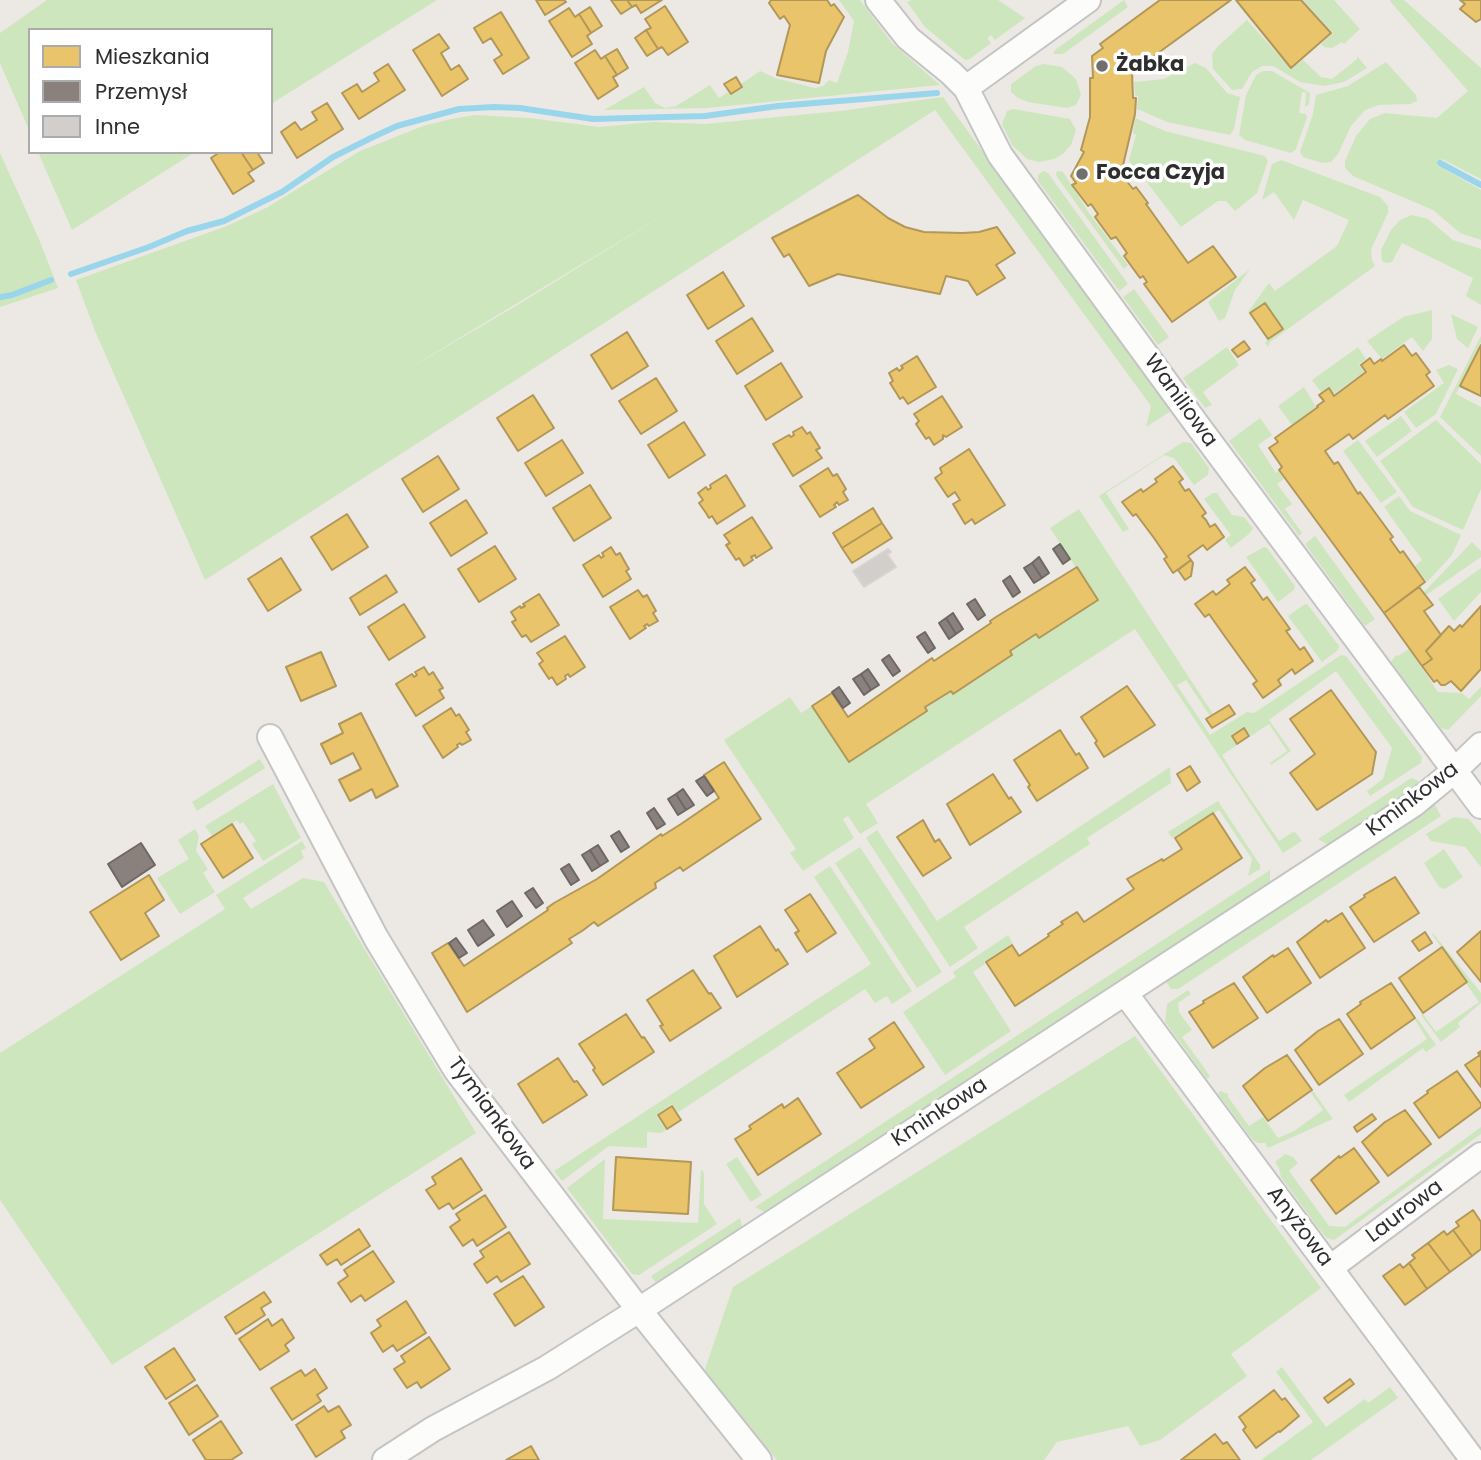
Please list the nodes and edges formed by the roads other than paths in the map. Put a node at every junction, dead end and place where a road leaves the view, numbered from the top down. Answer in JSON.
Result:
{"nodes":[{"id":1,"x":878,"y":0,"type":"edge"},
{"id":2,"x":1088,"y":0,"type":"edge"},
{"id":3,"x":966,"y":88,"type":"junction"},
{"id":4,"x":270,"y":737,"type":"dead end"},
{"id":5,"x":1481,"y":745,"type":"edge"},
{"id":6,"x":1454,"y":771,"type":"junction"},
{"id":7,"x":1481,"y":806,"type":"edge"},
{"id":8,"x":1125,"y":993,"type":"junction"},
{"id":9,"x":1481,"y":1156,"type":"edge"},
{"id":10,"x":1330,"y":1268,"type":"junction"},
{"id":11,"x":639,"y":1310,"type":"junction"},
{"id":12,"x":385,"y":1460,"type":"edge"},
{"id":13,"x":759,"y":1460,"type":"edge"},
{"id":14,"x":1474,"y":1460,"type":"edge"}],
"edges":[{"from":1,"to":3,"type":"street","name":"Waniliowa"},
{"from":2,"to":3,"type":"street"},
{"from":3,"to":6,"type":"street","name":"Waniliowa"},
{"from":4,"to":11,"type":"street","name":"Tymiankowa"},
{"from":5,"to":6,"type":"street","name":"Kminkowa"},
{"from":6,"to":7,"type":"street","name":"Waniliowa"},
{"from":6,"to":8,"type":"street","name":"Kminkowa"},
{"from":8,"to":10,"type":"street","name":"Anyżowa"},
{"from":8,"to":11,"type":"street","name":"Kminkowa"},
{"from":9,"to":10,"type":"street","name":"Laurowa"},
{"from":10,"to":14,"type":"street","name":"Anyżowa"},
{"from":11,"to":12,"type":"street","name":"Kminkowa"},
{"from":11,"to":13,"type":"street","name":"Tymiankowa"}]}
